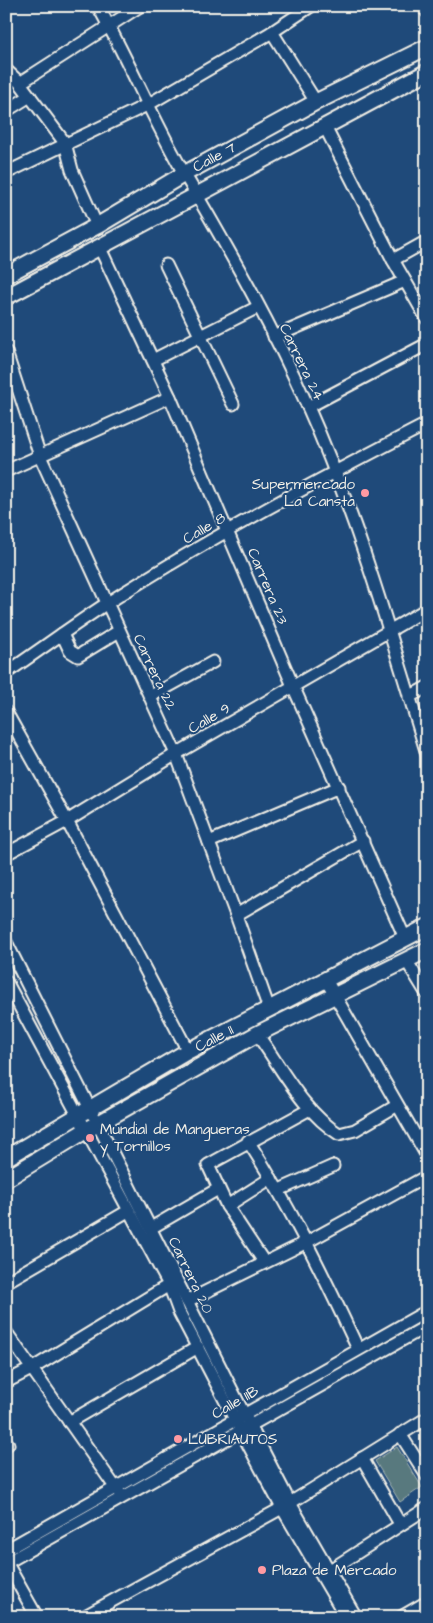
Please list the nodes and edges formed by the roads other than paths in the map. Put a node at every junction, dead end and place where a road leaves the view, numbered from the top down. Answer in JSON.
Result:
{"nodes":[{"id":1,"x":98,"y":6,"type":"edge"},
{"id":2,"x":140,"y":6,"type":"edge"},
{"id":3,"x":311,"y":6,"type":"edge"},
{"id":4,"x":423,"y":6,"type":"edge"},
{"id":5,"x":427,"y":12,"type":"edge"},
{"id":6,"x":109,"y":26,"type":"junction"},
{"id":7,"x":272,"y":32,"type":"junction"},
{"id":8,"x":427,"y":47,"type":"edge"},
{"id":9,"x":6,"y":70,"type":"edge"},
{"id":10,"x":427,"y":72,"type":"edge"},
{"id":11,"x":20,"y":83,"type":"junction"},
{"id":12,"x":30,"y":96,"type":"junction"},
{"id":13,"x":316,"y":102,"type":"junction"},
{"id":14,"x":149,"y":104,"type":"junction"},
{"id":15,"x":6,"y":111,"type":"edge"},
{"id":16,"x":325,"y":127,"type":"junction"},
{"id":17,"x":65,"y":143,"type":"junction"},
{"id":18,"x":6,"y":173,"type":"edge"},
{"id":19,"x":184,"y":174,"type":"junction"},
{"id":20,"x":198,"y":195,"type":"junction"},
{"id":21,"x":97,"y":226,"type":"junction"},
{"id":22,"x":427,"y":242,"type":"edge"},
{"id":23,"x":100,"y":246,"type":"junction"},
{"id":24,"x":393,"y":260,"type":"junction"},
{"id":25,"x":166,"y":265,"type":"dead end"},
{"id":26,"x":6,"y":275,"type":"edge"},
{"id":27,"x":405,"y":281,"type":"junction"},
{"id":28,"x":6,"y":296,"type":"edge"},
{"id":29,"x":258,"y":307,"type":"junction"},
{"id":30,"x":425,"y":313,"type":"edge"},
{"id":31,"x":199,"y":337,"type":"junction"},
{"id":32,"x":274,"y":337,"type":"junction"},
{"id":33,"x":427,"y":344,"type":"edge"},
{"id":34,"x":6,"y":352,"type":"edge"},
{"id":35,"x":153,"y":360,"type":"junction"},
{"id":36,"x":170,"y":397,"type":"junction"},
{"id":37,"x":233,"y":404,"type":"dead end"},
{"id":38,"x":308,"y":407,"type":"junction"},
{"id":39,"x":427,"y":424,"type":"edge"},
{"id":40,"x":40,"y":456,"type":"junction"},
{"id":41,"x":6,"y":471,"type":"edge"},
{"id":42,"x":334,"y":471,"type":"junction"},
{"id":43,"x":229,"y":531,"type":"junction"},
{"id":44,"x":106,"y":604,"type":"junction"},
{"id":45,"x":427,"y":609,"type":"edge"},
{"id":46,"x":119,"y":631,"type":"junction"},
{"id":47,"x":390,"y":631,"type":"junction"},
{"id":48,"x":62,"y":634,"type":"junction"},
{"id":49,"x":213,"y":662,"type":"dead end"},
{"id":50,"x":6,"y":673,"type":"edge"},
{"id":51,"x":293,"y":686,"type":"junction"},
{"id":52,"x":427,"y":687,"type":"edge"},
{"id":53,"x":151,"y":696,"type":"junction"},
{"id":54,"x":409,"y":697,"type":"junction"},
{"id":55,"x":6,"y":712,"type":"edge"},
{"id":56,"x":426,"y":751,"type":"edge"},
{"id":57,"x":176,"y":754,"type":"junction"},
{"id":58,"x":338,"y":787,"type":"junction"},
{"id":59,"x":67,"y":821,"type":"junction"},
{"id":60,"x":363,"y":841,"type":"junction"},
{"id":61,"x":210,"y":842,"type":"junction"},
{"id":62,"x":6,"y":854,"type":"edge"},
{"id":63,"x":236,"y":915,"type":"junction"},
{"id":64,"x":427,"y":927,"type":"edge"},
{"id":65,"x":405,"y":938,"type":"junction"},
{"id":66,"x":8,"y":948,"type":"edge"},
{"id":67,"x":427,"y":950,"type":"edge"},
{"id":68,"x":406,"y":960,"type":"junction"},
{"id":69,"x":326,"y":980,"type":"junction"},
{"id":70,"x":6,"y":981,"type":"edge"},
{"id":71,"x":334,"y":994,"type":"junction"},
{"id":72,"x":427,"y":994,"type":"edge"},
{"id":73,"x":269,"y":1009,"type":"junction"},
{"id":74,"x":257,"y":1034,"type":"junction"},
{"id":75,"x":188,"y":1052,"type":"junction"},
{"id":76,"x":396,"y":1106,"type":"junction"},
{"id":77,"x":310,"y":1109,"type":"junction"},
{"id":78,"x":83,"y":1112,"type":"junction"},
{"id":79,"x":100,"y":1124,"type":"junction"},
{"id":80,"x":85,"y":1132,"type":"junction"},
{"id":81,"x":248,"y":1141,"type":"junction"},
{"id":82,"x":427,"y":1156,"type":"edge"},
{"id":83,"x":6,"y":1157,"type":"edge"},
{"id":84,"x":333,"y":1166,"type":"dead end"},
{"id":85,"x":427,"y":1176,"type":"edge"},
{"id":86,"x":272,"y":1178,"type":"junction"},
{"id":87,"x":6,"y":1179,"type":"edge"},
{"id":88,"x":218,"y":1189,"type":"junction"},
{"id":89,"x":279,"y":1190,"type":"junction"},
{"id":90,"x":227,"y":1206,"type":"junction"},
{"id":91,"x":128,"y":1212,"type":"junction"},
{"id":92,"x":151,"y":1228,"type":"junction"},
{"id":93,"x":307,"y":1242,"type":"junction"},
{"id":94,"x":264,"y":1262,"type":"junction"},
{"id":95,"x":6,"y":1282,"type":"edge"},
{"id":96,"x":169,"y":1285,"type":"junction"},
{"id":97,"x":187,"y":1301,"type":"junction"},
{"id":98,"x":427,"y":1311,"type":"edge"},
{"id":99,"x":427,"y":1326,"type":"edge"},
{"id":100,"x":6,"y":1332,"type":"edge"},
{"id":101,"x":198,"y":1347,"type":"junction"},
{"id":102,"x":358,"y":1349,"type":"junction"},
{"id":103,"x":33,"y":1368,"type":"junction"},
{"id":104,"x":6,"y":1382,"type":"edge"},
{"id":105,"x":239,"y":1416,"type":"junction"},
{"id":106,"x":427,"y":1418,"type":"edge"},
{"id":107,"x":69,"y":1422,"type":"junction"},
{"id":108,"x":246,"y":1428,"type":"junction"},
{"id":109,"x":400,"y":1434,"type":"junction"},
{"id":110,"x":362,"y":1458,"type":"junction"},
{"id":111,"x":427,"y":1476,"type":"edge"},
{"id":112,"x":120,"y":1492,"type":"junction"},
{"id":113,"x":286,"y":1505,"type":"junction"},
{"id":114,"x":427,"y":1508,"type":"edge"},
{"id":115,"x":400,"y":1524,"type":"junction"},
{"id":116,"x":6,"y":1550,"type":"edge"},
{"id":117,"x":6,"y":1563,"type":"edge"},
{"id":118,"x":330,"y":1570,"type":"junction"},
{"id":119,"x":427,"y":1602,"type":"edge"},
{"id":120,"x":37,"y":1617,"type":"edge"},
{"id":121,"x":83,"y":1617,"type":"edge"},
{"id":122,"x":346,"y":1617,"type":"edge"},
{"id":123,"x":356,"y":1617,"type":"edge"},
{"id":124,"x":401,"y":1617,"type":"edge"}],
"edges":[{"from":1,"to":6,"type":"street","name":"Carrera 24"},
{"from":2,"to":6,"type":"street"},
{"from":3,"to":7,"type":"street"},
{"from":4,"to":5,"type":"street"},
{"from":6,"to":11,"type":"street"},
{"from":6,"to":14,"type":"street","name":"Carrera 24"},
{"from":7,"to":13,"type":"street"},
{"from":7,"to":14,"type":"street"},
{"from":8,"to":13,"type":"main road","name":"Calle 7"},
{"from":9,"to":11,"type":"street"},
{"from":10,"to":16,"type":"main road","name":"Calle 7"},
{"from":11,"to":12,"type":"street"},
{"from":12,"to":15,"type":"street"},
{"from":12,"to":17,"type":"street"},
{"from":13,"to":19,"type":"main road","name":"Calle 7"},
{"from":14,"to":17,"type":"street"},
{"from":14,"to":19,"type":"street","name":"Carrera 24"},
{"from":16,"to":20,"type":"main road","name":"Calle 7"},
{"from":16,"to":24,"type":"street"},
{"from":17,"to":18,"type":"street"},
{"from":17,"to":21,"type":"street"},
{"from":19,"to":20,"type":"street","name":"Carrera 24"},
{"from":19,"to":21,"type":"main road","name":"Calle 7"},
{"from":20,"to":23,"type":"main road","name":"Calle 7"},
{"from":20,"to":29,"type":"street","name":"Carrera 24"},
{"from":21,"to":26,"type":"main road","name":"Calle 7"},
{"from":22,"to":24,"type":"street"},
{"from":23,"to":28,"type":"main road","name":"Calle 7"},
{"from":23,"to":35,"type":"street","name":"Carrera 23"},
{"from":24,"to":27,"type":"street"},
{"from":25,"to":31,"type":"street"},
{"from":27,"to":30,"type":"street"},
{"from":27,"to":32,"type":"street"},
{"from":29,"to":31,"type":"street"},
{"from":29,"to":32,"type":"street","name":"Carrera 24"},
{"from":31,"to":35,"type":"street"},
{"from":31,"to":37,"type":"street"},
{"from":32,"to":38,"type":"street","name":"Carrera 24"},
{"from":33,"to":38,"type":"street"},
{"from":34,"to":40,"type":"street","name":"Carrera 22"},
{"from":35,"to":36,"type":"street","name":"Carrera 23"},
{"from":36,"to":40,"type":"street"},
{"from":36,"to":43,"type":"street","name":"Carrera 23"},
{"from":38,"to":42,"type":"street","name":"Carrera 24"},
{"from":39,"to":42,"type":"street","name":"Calle 8"},
{"from":40,"to":41,"type":"street"},
{"from":40,"to":44,"type":"street","name":"Carrera 22"},
{"from":42,"to":43,"type":"street","name":"Calle 8"},
{"from":42,"to":47,"type":"street","name":"Carrera 24"},
{"from":43,"to":44,"type":"street","name":"Calle 8"},
{"from":43,"to":51,"type":"street","name":"Carrera 23"},
{"from":44,"to":46,"type":"street","name":"Carrera 22"},
{"from":44,"to":48,"type":"street","name":"Calle 8"},
{"from":45,"to":47,"type":"street","name":"Calle 9"},
{"from":46,"to":48,"type":"street"},
{"from":46,"to":53,"type":"street","name":"Carrera 22"},
{"from":47,"to":51,"type":"street","name":"Calle 9"},
{"from":47,"to":54,"type":"street","name":"Carrera 24"},
{"from":48,"to":50,"type":"street","name":"Calle 8"},
{"from":49,"to":53,"type":"street"},
{"from":51,"to":57,"type":"street","name":"Calle 9"},
{"from":51,"to":58,"type":"street","name":"Carrera 23"},
{"from":52,"to":54,"type":"street"},
{"from":53,"to":57,"type":"street","name":"Carrera 22"},
{"from":54,"to":56,"type":"street","name":"Carrera 24"},
{"from":55,"to":59,"type":"street"},
{"from":57,"to":59,"type":"street","name":"Calle 9"},
{"from":57,"to":61,"type":"street","name":"Carrera 22"},
{"from":58,"to":60,"type":"street","name":"Carrera 23"},
{"from":58,"to":61,"type":"street"},
{"from":59,"to":62,"type":"street","name":"Calle 9"},
{"from":59,"to":75,"type":"street"},
{"from":60,"to":63,"type":"street"},
{"from":60,"to":65,"type":"street","name":"Carrera 23"},
{"from":61,"to":63,"type":"street","name":"Carrera 22"},
{"from":63,"to":73,"type":"street","name":"Carrera 22"},
{"from":64,"to":65,"type":"main road","name":"Calle 11"},
{"from":65,"to":69,"type":"main road","name":"Calle 11"},
{"from":66,"to":78,"type":"street","name":"Carrera 20"},
{"from":67,"to":68,"type":"main road","name":"Calle 11"},
{"from":68,"to":71,"type":"main road","name":"Calle 11"},
{"from":68,"to":72,"type":"street"},
{"from":69,"to":71,"type":"street"},
{"from":69,"to":73,"type":"main road","name":"Calle 11"},
{"from":70,"to":78,"type":"street","name":"Carrera 20"},
{"from":71,"to":74,"type":"main road","name":"Calle 11"},
{"from":71,"to":76,"type":"street"},
{"from":73,"to":75,"type":"main road","name":"Calle 11"},
{"from":74,"to":77,"type":"street"},
{"from":74,"to":79,"type":"main road","name":"Calle 11"},
{"from":75,"to":78,"type":"main road","name":"Calle 11"},
{"from":76,"to":77,"type":"street"},
{"from":76,"to":82,"type":"street"},
{"from":77,"to":81,"type":"street"},
{"from":78,"to":79,"type":"street","name":"Carrera 20"},
{"from":78,"to":80,"type":"street","name":"Carrera 20"},
{"from":78,"to":83,"type":"main road","name":"Calle 11"},
{"from":79,"to":80,"type":"main road","name":"Calle 11"},
{"from":79,"to":92,"type":"street","name":"Carrera 20"},
{"from":80,"to":87,"type":"main road","name":"Calle 11"},
{"from":80,"to":91,"type":"street","name":"Carrera 20"},
{"from":81,"to":86,"type":"street"},
{"from":81,"to":88,"type":"street"},
{"from":84,"to":89,"type":"street"},
{"from":85,"to":93,"type":"street"},
{"from":86,"to":89,"type":"street"},
{"from":86,"to":90,"type":"street"},
{"from":88,"to":90,"type":"street"},
{"from":88,"to":92,"type":"street"},
{"from":89,"to":93,"type":"street"},
{"from":90,"to":94,"type":"street"},
{"from":91,"to":95,"type":"street"},
{"from":91,"to":96,"type":"street","name":"Carrera 20"},
{"from":92,"to":97,"type":"street","name":"Carrera 20"},
{"from":93,"to":94,"type":"street"},
{"from":93,"to":102,"type":"street"},
{"from":94,"to":97,"type":"street"},
{"from":96,"to":101,"type":"street","name":"Carrera 20"},
{"from":96,"to":103,"type":"street"},
{"from":97,"to":105,"type":"street","name":"Carrera 20"},
{"from":98,"to":102,"type":"street","name":"Calle 11B"},
{"from":99,"to":108,"type":"street","name":"Calle 11B"},
{"from":100,"to":103,"type":"street"},
{"from":101,"to":105,"type":"street","name":"Carrera 20"},
{"from":101,"to":107,"type":"street"},
{"from":102,"to":105,"type":"street","name":"Calle 11B"},
{"from":103,"to":104,"type":"street"},
{"from":103,"to":107,"type":"street"},
{"from":105,"to":108,"type":"street","name":"Carrera 20"},
{"from":105,"to":112,"type":"street","name":"Calle 11B"},
{"from":106,"to":109,"type":"street"},
{"from":107,"to":112,"type":"street"},
{"from":108,"to":112,"type":"street","name":"Calle 11B"},
{"from":108,"to":113,"type":"street","name":"Carrera 20"},
{"from":109,"to":110,"type":"street"},
{"from":109,"to":111,"type":"street"},
{"from":110,"to":113,"type":"street"},
{"from":110,"to":115,"type":"street"},
{"from":112,"to":116,"type":"street","name":"Calle 11B"},
{"from":112,"to":117,"type":"street","name":"Calle 11B"},
{"from":113,"to":118,"type":"street","name":"Carrera 20"},
{"from":113,"to":121,"type":"street"},
{"from":113,"to":122,"type":"street","name":"Carrera 20"},
{"from":114,"to":115,"type":"street"},
{"from":115,"to":118,"type":"street"},
{"from":117,"to":120,"type":"street"},
{"from":118,"to":123,"type":"street","name":"Carrera 20"},
{"from":119,"to":124,"type":"street"}]}
